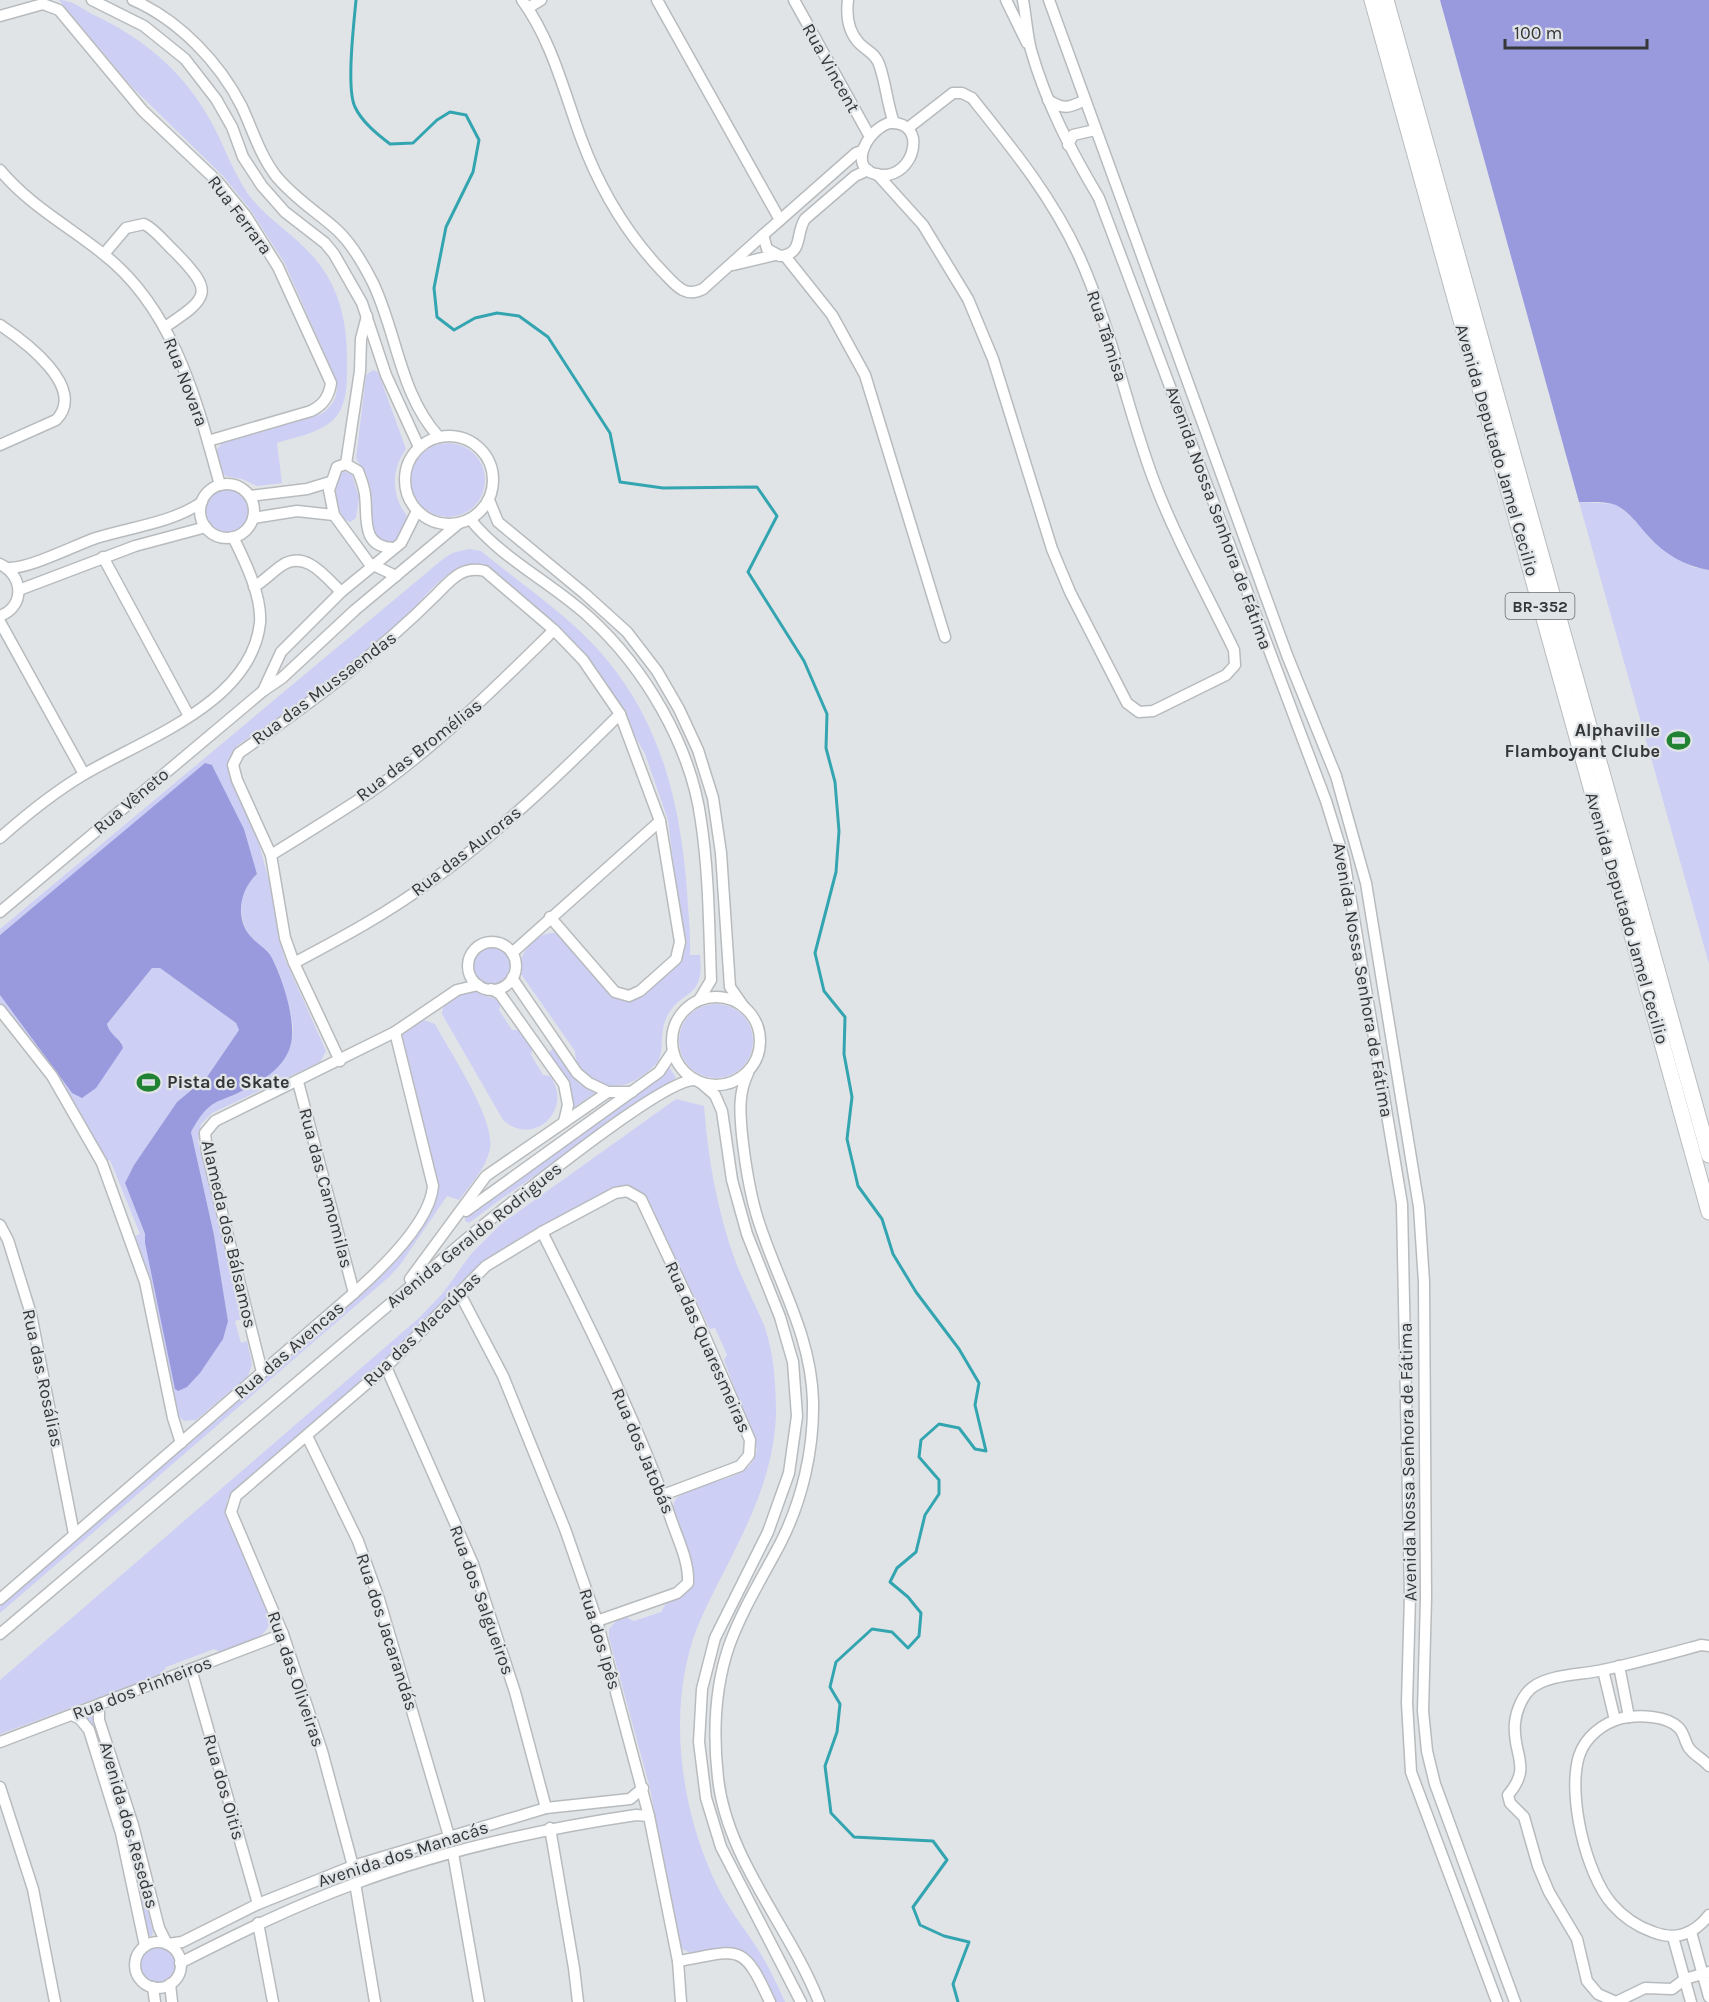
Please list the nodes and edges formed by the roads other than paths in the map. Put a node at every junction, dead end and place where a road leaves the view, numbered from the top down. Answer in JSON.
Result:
{"nodes":[{"id":1,"x":92,"y":0,"type":"edge"},
{"id":2,"x":133,"y":0,"type":"edge"},
{"id":3,"x":541,"y":0,"type":"edge"},
{"id":4,"x":657,"y":0,"type":"edge"},
{"id":5,"x":794,"y":0,"type":"edge"},
{"id":6,"x":848,"y":0,"type":"edge"},
{"id":7,"x":1006,"y":0,"type":"edge"},
{"id":8,"x":1023,"y":0,"type":"edge"},
{"id":9,"x":1049,"y":0,"type":"edge"},
{"id":10,"x":1372,"y":0,"type":"edge"},
{"id":11,"x":1386,"y":0,"type":"edge"},
{"id":12,"x":525,"y":4,"type":"edge"},
{"id":13,"x":0,"y":16,"type":"edge"},
{"id":14,"x":1031,"y":49,"type":"junction"},
{"id":15,"x":1048,"y":100,"type":"junction"},
{"id":16,"x":1084,"y":100,"type":"junction"},
{"id":17,"x":894,"y":123,"type":"junction"},
{"id":18,"x":908,"y":128,"type":"junction"},
{"id":19,"x":1095,"y":130,"type":"junction"},
{"id":20,"x":869,"y":135,"type":"junction"},
{"id":21,"x":1068,"y":145,"type":"junction"},
{"id":22,"x":862,"y":151,"type":"junction"},
{"id":23,"x":0,"y":170,"type":"edge"},
{"id":24,"x":898,"y":170,"type":"junction"},
{"id":25,"x":872,"y":172,"type":"junction"},
{"id":26,"x":896,"y":192,"type":"junction"},
{"id":27,"x":780,"y":220,"type":"junction"},
{"id":28,"x":763,"y":235,"type":"junction"},
{"id":29,"x":104,"y":254,"type":"junction"},
{"id":30,"x":780,"y":255,"type":"junction"},
{"id":31,"x":733,"y":265,"type":"junction"},
{"id":32,"x":367,"y":316,"type":"junction"},
{"id":33,"x":0,"y":325,"type":"edge"},
{"id":34,"x":165,"y":327,"type":"junction"},
{"id":35,"x":439,"y":437,"type":"junction"},
{"id":36,"x":208,"y":441,"type":"junction"},
{"id":37,"x":0,"y":445,"type":"edge"},
{"id":38,"x":419,"y":447,"type":"junction"},
{"id":39,"x":346,"y":464,"type":"junction"},
{"id":40,"x":330,"y":482,"type":"junction"},
{"id":41,"x":220,"y":485,"type":"junction"},
{"id":42,"x":250,"y":496,"type":"junction"},
{"id":43,"x":489,"y":500,"type":"junction"},
{"id":44,"x":202,"y":502,"type":"junction"},
{"id":45,"x":417,"y":511,"type":"junction"},
{"id":46,"x":333,"y":515,"type":"junction"},
{"id":47,"x":253,"y":518,"type":"junction"},
{"id":48,"x":470,"y":519,"type":"junction"},
{"id":49,"x":458,"y":524,"type":"junction"},
{"id":50,"x":206,"y":527,"type":"junction"},
{"id":51,"x":233,"y":537,"type":"junction"},
{"id":52,"x":393,"y":548,"type":"junction"},
{"id":53,"x":103,"y":557,"type":"junction"},
{"id":54,"x":372,"y":564,"type":"junction"},
{"id":55,"x":4,"y":566,"type":"edge"},
{"id":56,"x":396,"y":576,"type":"junction"},
{"id":57,"x":254,"y":587,"type":"junction"},
{"id":58,"x":19,"y":590,"type":"junction"},
{"id":59,"x":341,"y":592,"type":"junction"},
{"id":60,"x":0,"y":616,"type":"edge"},
{"id":61,"x":0,"y":622,"type":"edge"},
{"id":62,"x":554,"y":630,"type":"junction"},
{"id":63,"x":945,"y":637,"type":"dead end"},
{"id":64,"x":281,"y":652,"type":"junction"},
{"id":65,"x":297,"y":665,"type":"junction"},
{"id":66,"x":262,"y":691,"type":"junction"},
{"id":67,"x":620,"y":714,"type":"junction"},
{"id":68,"x":189,"y":716,"type":"junction"},
{"id":69,"x":84,"y":774,"type":"junction"},
{"id":70,"x":660,"y":821,"type":"junction"},
{"id":71,"x":0,"y":838,"type":"edge"},
{"id":72,"x":271,"y":855,"type":"junction"},
{"id":73,"x":0,"y":912,"type":"edge"},
{"id":74,"x":550,"y":917,"type":"junction"},
{"id":75,"x":512,"y":953,"type":"junction"},
{"id":76,"x":294,"y":963,"type":"junction"},
{"id":77,"x":469,"y":970,"type":"junction"},
{"id":78,"x":512,"y":978,"type":"junction"},
{"id":79,"x":478,"y":985,"type":"junction"},
{"id":80,"x":491,"y":989,"type":"junction"},
{"id":81,"x":457,"y":990,"type":"junction"},
{"id":82,"x":699,"y":1000,"type":"junction"},
{"id":83,"x":744,"y":1007,"type":"junction"},
{"id":84,"x":0,"y":1010,"type":"edge"},
{"id":85,"x":537,"y":1015,"type":"junction"},
{"id":86,"x":523,"y":1024,"type":"junction"},
{"id":87,"x":395,"y":1032,"type":"junction"},
{"id":88,"x":556,"y":1042,"type":"junction"},
{"id":89,"x":543,"y":1051,"type":"junction"},
{"id":90,"x":673,"y":1051,"type":"junction"},
{"id":91,"x":340,"y":1061,"type":"junction"},
{"id":92,"x":748,"y":1073,"type":"junction"},
{"id":93,"x":697,"y":1081,"type":"junction"},
{"id":94,"x":298,"y":1082,"type":"junction"},
{"id":95,"x":608,"y":1092,"type":"junction"},
{"id":96,"x":632,"y":1092,"type":"junction"},
{"id":97,"x":564,"y":1122,"type":"junction"},
{"id":98,"x":1709,"y":1155,"type":"edge"},
{"id":99,"x":627,"y":1191,"type":"joint"},
{"id":100,"x":1709,"y":1212,"type":"edge"},
{"id":101,"x":458,"y":1216,"type":"junction"},
{"id":102,"x":0,"y":1225,"type":"edge"},
{"id":103,"x":476,"y":1231,"type":"junction"},
{"id":104,"x":542,"y":1232,"type":"junction"},
{"id":105,"x":354,"y":1293,"type":"junction"},
{"id":106,"x":460,"y":1294,"type":"junction"},
{"id":107,"x":370,"y":1319,"type":"junction"},
{"id":108,"x":386,"y":1367,"type":"junction"},
{"id":109,"x":262,"y":1372,"type":"junction"},
{"id":110,"x":1407,"y":1374,"type":"junction"},
{"id":111,"x":1423,"y":1374,"type":"junction"},
{"id":112,"x":307,"y":1436,"type":"junction"},
{"id":113,"x":181,"y":1443,"type":"junction"},
{"id":114,"x":663,"y":1495,"type":"junction"},
{"id":115,"x":236,"y":1496,"type":"joint"},
{"id":116,"x":74,"y":1534,"type":"junction"},
{"id":117,"x":1,"y":1595,"type":"edge"},
{"id":118,"x":597,"y":1621,"type":"junction"},
{"id":119,"x":0,"y":1634,"type":"edge"},
{"id":120,"x":283,"y":1634,"type":"junction"},
{"id":121,"x":1709,"y":1646,"type":"edge"},
{"id":122,"x":1619,"y":1666,"type":"junction"},
{"id":123,"x":191,"y":1669,"type":"junction"},
{"id":124,"x":1603,"y":1670,"type":"junction"},
{"id":125,"x":99,"y":1704,"type":"junction"},
{"id":126,"x":72,"y":1715,"type":"junction"},
{"id":127,"x":1629,"y":1717,"type":"junction"},
{"id":128,"x":1615,"y":1720,"type":"junction"},
{"id":129,"x":0,"y":1742,"type":"edge"},
{"id":130,"x":1709,"y":1766,"type":"edge"},
{"id":131,"x":0,"y":1787,"type":"edge"},
{"id":132,"x":643,"y":1788,"type":"junction"},
{"id":133,"x":546,"y":1808,"type":"junction"},
{"id":134,"x":650,"y":1816,"type":"junction"},
{"id":135,"x":491,"y":1825,"type":"junction"},
{"id":136,"x":549,"y":1828,"type":"junction"},
{"id":137,"x":449,"y":1836,"type":"junction"},
{"id":138,"x":497,"y":1841,"type":"junction"},
{"id":139,"x":400,"y":1852,"type":"junction"},
{"id":140,"x":453,"y":1852,"type":"junction"},
{"id":141,"x":353,"y":1866,"type":"junction"},
{"id":142,"x":404,"y":1868,"type":"junction"},
{"id":143,"x":355,"y":1883,"type":"junction"},
{"id":144,"x":299,"y":1888,"type":"junction"},
{"id":145,"x":1473,"y":1889,"type":"junction"},
{"id":146,"x":1457,"y":1895,"type":"junction"},
{"id":147,"x":258,"y":1904,"type":"junction"},
{"id":148,"x":305,"y":1904,"type":"junction"},
{"id":149,"x":1709,"y":1915,"type":"edge"},
{"id":150,"x":258,"y":1923,"type":"junction"},
{"id":151,"x":1691,"y":1932,"type":"junction"},
{"id":152,"x":1673,"y":1937,"type":"junction"},
{"id":153,"x":168,"y":1944,"type":"junction"},
{"id":154,"x":145,"y":1946,"type":"junction"},
{"id":155,"x":678,"y":1961,"type":"junction"},
{"id":156,"x":180,"y":1963,"type":"junction"},
{"id":157,"x":1706,"y":1974,"type":"edge"},
{"id":158,"x":1685,"y":1979,"type":"junction"},
{"id":159,"x":170,"y":1984,"type":"junction"},
{"id":160,"x":153,"y":1987,"type":"junction"},
{"id":161,"x":1709,"y":1997,"type":"edge"},
{"id":162,"x":55,"y":2002,"type":"edge"},
{"id":163,"x":155,"y":2002,"type":"edge"},
{"id":164,"x":172,"y":2002,"type":"edge"},
{"id":165,"x":273,"y":2002,"type":"edge"},
{"id":166,"x":375,"y":2002,"type":"edge"},
{"id":167,"x":478,"y":2002,"type":"edge"},
{"id":168,"x":578,"y":2002,"type":"edge"},
{"id":169,"x":681,"y":2002,"type":"edge"},
{"id":170,"x":770,"y":2002,"type":"edge"},
{"id":171,"x":801,"y":2002,"type":"edge"},
{"id":172,"x":819,"y":2002,"type":"edge"},
{"id":173,"x":1497,"y":2002,"type":"edge"},
{"id":174,"x":1515,"y":2002,"type":"edge"},
{"id":175,"x":1616,"y":2002,"type":"edge"},
{"id":176,"x":1691,"y":2002,"type":"edge"}],
"edges":[{"from":1,"to":32,"type":"street"},
{"from":2,"to":35,"type":"street"},
{"from":3,"to":12,"type":"street"},
{"from":4,"to":27,"type":"street"},
{"from":5,"to":20,"type":"street","name":"Rua Vincent"},
{"from":6,"to":17,"type":"street"},
{"from":7,"to":14,"type":"street"},
{"from":8,"to":14,"type":"street","name":"Avenida Nossa Senhora de Fátima"},
{"from":9,"to":16,"type":"street","name":"Avenida Nossa Senhora de Fátima"},
{"from":10,"to":100,"type":"highway","name":"Avenida Deputado Jamel Cecilio","number":"BR-352"},
{"from":11,"to":98,"type":"highway","name":"Avenida Deputado Jamel Cecilio","number":"BR-352"},
{"from":12,"to":31,"type":"street"},
{"from":13,"to":36,"type":"street","name":"Rua Ferrara"},
{"from":14,"to":15,"type":"street","name":"Avenida Nossa Senhora de Fátima"},
{"from":15,"to":16,"type":"street"},
{"from":15,"to":21,"type":"street","name":"Avenida Nossa Senhora de Fátima"},
{"from":16,"to":19,"type":"street","name":"Avenida Nossa Senhora de Fátima"},
{"from":17,"to":18,"type":"street"},
{"from":17,"to":20,"type":"street"},
{"from":18,"to":24,"type":"street"},
{"from":18,"to":26,"type":"street","name":"Rua Tâmisa"},
{"from":19,"to":21,"type":"street"},
{"from":19,"to":111,"type":"street","name":"Avenida Nossa Senhora de Fátima"},
{"from":20,"to":22,"type":"street"},
{"from":21,"to":110,"type":"street","name":"Avenida Nossa Senhora de Fátima"},
{"from":22,"to":25,"type":"street"},
{"from":22,"to":27,"type":"street"},
{"from":23,"to":29,"type":"street","name":"Rua Novara"},
{"from":24,"to":25,"type":"street"},
{"from":24,"to":26,"type":"street"},
{"from":25,"to":26,"type":"street"},
{"from":25,"to":30,"type":"street"},
{"from":27,"to":28,"type":"street"},
{"from":28,"to":30,"type":"street"},
{"from":28,"to":31,"type":"street"},
{"from":29,"to":34,"type":"street","name":"Rua Novara"},
{"from":29,"to":34,"type":"street"},
{"from":30,"to":31,"type":"street"},
{"from":30,"to":63,"type":"street"},
{"from":32,"to":38,"type":"street"},
{"from":32,"to":39,"type":"street"},
{"from":33,"to":37,"type":"street"},
{"from":34,"to":36,"type":"street","name":"Rua Novara"},
{"from":35,"to":38,"type":"street"},
{"from":35,"to":43,"type":"street"},
{"from":36,"to":41,"type":"street","name":"Rua Novara"},
{"from":38,"to":45,"type":"street"},
{"from":39,"to":40,"type":"street"},
{"from":39,"to":52,"type":"street"},
{"from":40,"to":42,"type":"street"},
{"from":40,"to":46,"type":"street"},
{"from":41,"to":42,"type":"street"},
{"from":41,"to":44,"type":"street"},
{"from":42,"to":47,"type":"street"},
{"from":43,"to":48,"type":"street"},
{"from":43,"to":83,"type":"street"},
{"from":44,"to":50,"type":"street"},
{"from":44,"to":55,"type":"street"},
{"from":45,"to":49,"type":"street"},
{"from":45,"to":52,"type":"street","name":"Rua Vêneto"},
{"from":46,"to":47,"type":"street"},
{"from":46,"to":54,"type":"street"},
{"from":47,"to":51,"type":"street"},
{"from":48,"to":49,"type":"street"},
{"from":48,"to":82,"type":"street"},
{"from":49,"to":56,"type":"street","name":"Rua Vêneto"},
{"from":50,"to":51,"type":"street"},
{"from":50,"to":53,"type":"street"},
{"from":51,"to":57,"type":"street"},
{"from":52,"to":54,"type":"street","name":"Rua Vêneto"},
{"from":53,"to":58,"type":"street"},
{"from":53,"to":68,"type":"street"},
{"from":54,"to":56,"type":"street"},
{"from":54,"to":59,"type":"street","name":"Rua Vêneto"},
{"from":55,"to":58,"type":"street"},
{"from":56,"to":65,"type":"street","name":"Rua Vêneto"},
{"from":57,"to":59,"type":"street"},
{"from":57,"to":68,"type":"street"},
{"from":58,"to":60,"type":"street"},
{"from":59,"to":64,"type":"street","name":"Rua Vêneto"},
{"from":61,"to":69,"type":"street"},
{"from":62,"to":67,"type":"street"},
{"from":62,"to":72,"type":"street","name":"Rua das Bromélias"},
{"from":62,"to":72,"type":"street","name":"Rua das Mussaendas"},
{"from":64,"to":65,"type":"street"},
{"from":64,"to":66,"type":"street","name":"Rua Vêneto"},
{"from":65,"to":66,"type":"street","name":"Rua Vêneto"},
{"from":66,"to":73,"type":"street","name":"Rua Vêneto"},
{"from":67,"to":70,"type":"street"},
{"from":67,"to":76,"type":"street","name":"Rua das Auroras"},
{"from":68,"to":69,"type":"street"},
{"from":69,"to":71,"type":"street"},
{"from":70,"to":74,"type":"street"},
{"from":70,"to":74,"type":"street"},
{"from":72,"to":76,"type":"street"},
{"from":74,"to":75,"type":"street"},
{"from":75,"to":77,"type":"street","name":"Alameda dos Bálsamos"},
{"from":75,"to":78,"type":"street"},
{"from":76,"to":91,"type":"street"},
{"from":77,"to":79,"type":"street"},
{"from":77,"to":81,"type":"street","name":"Alameda dos Bálsamos"},
{"from":78,"to":80,"type":"street"},
{"from":78,"to":85,"type":"street"},
{"from":79,"to":80,"type":"street"},
{"from":79,"to":81,"type":"street","name":"Alameda dos Bálsamos"},
{"from":80,"to":86,"type":"street"},
{"from":81,"to":87,"type":"street","name":"Alameda dos Bálsamos"},
{"from":82,"to":83,"type":"street"},
{"from":82,"to":90,"type":"street"},
{"from":83,"to":92,"type":"street"},
{"from":84,"to":113,"type":"street"},
{"from":85,"to":86,"type":"street"},
{"from":85,"to":88,"type":"street"},
{"from":86,"to":89,"type":"street"},
{"from":87,"to":91,"type":"street","name":"Alameda dos Bálsamos"},
{"from":87,"to":105,"type":"street","name":"Rua das Avencas"},
{"from":88,"to":89,"type":"street"},
{"from":88,"to":95,"type":"street"},
{"from":89,"to":97,"type":"street"},
{"from":90,"to":93,"type":"street"},
{"from":90,"to":96,"type":"street","name":"Avenida Geraldo Rodrigues"},
{"from":91,"to":94,"type":"street","name":"Alameda dos Bálsamos"},
{"from":92,"to":93,"type":"street"},
{"from":92,"to":172,"type":"street"},
{"from":93,"to":103,"type":"street","name":"Avenida Geraldo Rodrigues"},
{"from":93,"to":171,"type":"street"},
{"from":94,"to":105,"type":"street","name":"Rua das Camomilas"},
{"from":94,"to":109,"type":"street","name":"Alameda dos Bálsamos"},
{"from":95,"to":96,"type":"street"},
{"from":95,"to":97,"type":"street","name":"Avenida Geraldo Rodrigues"},
{"from":96,"to":101,"type":"street","name":"Avenida Geraldo Rodrigues"},
{"from":97,"to":101,"type":"street","name":"Avenida Geraldo Rodrigues"},
{"from":99,"to":104,"type":"street","name":"Rua das Macaúbas"},
{"from":99,"to":114,"type":"street","name":"Rua das Quaresmeiras"},
{"from":101,"to":103,"type":"street"},
{"from":101,"to":107,"type":"street","name":"Avenida Geraldo Rodrigues"},
{"from":102,"to":116,"type":"street","name":"Rua das Rosálias"},
{"from":103,"to":107,"type":"street","name":"Avenida Geraldo Rodrigues"},
{"from":104,"to":106,"type":"street","name":"Rua das Macaúbas"},
{"from":104,"to":114,"type":"street","name":"Rua dos Jatobás"},
{"from":105,"to":109,"type":"street","name":"Rua das Avencas"},
{"from":106,"to":108,"type":"street","name":"Rua das Macaúbas"},
{"from":106,"to":118,"type":"street","name":"Rua dos Ipês"},
{"from":107,"to":119,"type":"street","name":"Rua das Avencas"},
{"from":108,"to":112,"type":"street","name":"Rua das Macaúbas"},
{"from":108,"to":133,"type":"street","name":"Rua dos Salgueiros"},
{"from":109,"to":113,"type":"street","name":"Rua das Avencas"},
{"from":110,"to":111,"type":"street"},
{"from":110,"to":146,"type":"street","name":"Avenida Nossa Senhora de Fátima"},
{"from":111,"to":145,"type":"street","name":"Avenida Nossa Senhora de Fátima"},
{"from":112,"to":115,"type":"street","name":"Rua das Macaúbas"},
{"from":112,"to":137,"type":"street","name":"Rua dos Jacarandás"},
{"from":113,"to":116,"type":"street","name":"Rua das Avencas"},
{"from":114,"to":118,"type":"street","name":"Rua dos Jatobás"},
{"from":115,"to":120,"type":"street","name":"Rua das Oliveiras"},
{"from":116,"to":117,"type":"street","name":"Rua das Avencas"},
{"from":118,"to":132,"type":"street","name":"Rua dos Ipês"},
{"from":120,"to":123,"type":"street","name":"Rua dos Pinheiros"},
{"from":120,"to":141,"type":"street","name":"Rua das Oliveiras"},
{"from":121,"to":122,"type":"street"},
{"from":122,"to":124,"type":"street"},
{"from":122,"to":127,"type":"street"},
{"from":123,"to":125,"type":"street","name":"Rua dos Pinheiros"},
{"from":123,"to":147,"type":"street","name":"Rua dos Oitis"},
{"from":124,"to":128,"type":"street"},
{"from":124,"to":175,"type":"street"},
{"from":125,"to":126,"type":"street","name":"Rua dos Pinheiros"},
{"from":125,"to":153,"type":"street","name":"Avenida dos Resedas"},
{"from":126,"to":129,"type":"street","name":"Rua dos Pinheiros"},
{"from":126,"to":154,"type":"street","name":"Avenida dos Resedas"},
{"from":127,"to":128,"type":"street"},
{"from":127,"to":130,"type":"street"},
{"from":128,"to":152,"type":"street"},
{"from":131,"to":162,"type":"street"},
{"from":132,"to":133,"type":"street","name":"Avenida dos Manacás"},
{"from":132,"to":134,"type":"street","name":"Rua dos Ipês"},
{"from":133,"to":135,"type":"street","name":"Avenida dos Manacás"},
{"from":134,"to":136,"type":"street","name":"Avenida dos Manacás"},
{"from":134,"to":155,"type":"street","name":"Rua dos Ipês"},
{"from":135,"to":137,"type":"street","name":"Avenida dos Manacás"},
{"from":135,"to":138,"type":"street"},
{"from":136,"to":138,"type":"street","name":"Avenida dos Manacás"},
{"from":136,"to":168,"type":"street"},
{"from":137,"to":139,"type":"street","name":"Avenida dos Manacás"},
{"from":138,"to":140,"type":"street","name":"Avenida dos Manacás"},
{"from":139,"to":141,"type":"street","name":"Avenida dos Manacás"},
{"from":139,"to":142,"type":"street"},
{"from":140,"to":142,"type":"street","name":"Avenida dos Manacás"},
{"from":140,"to":167,"type":"street"},
{"from":141,"to":144,"type":"street","name":"Avenida dos Manacás"},
{"from":142,"to":143,"type":"street","name":"Avenida dos Manacás"},
{"from":143,"to":148,"type":"street","name":"Avenida dos Manacás"},
{"from":143,"to":166,"type":"street"},
{"from":144,"to":147,"type":"street","name":"Avenida dos Manacás"},
{"from":144,"to":148,"type":"street"},
{"from":145,"to":146,"type":"street"},
{"from":145,"to":174,"type":"street","name":"Avenida Nossa Senhora de Fátima"},
{"from":146,"to":173,"type":"street","name":"Avenida Nossa Senhora de Fátima"},
{"from":147,"to":153,"type":"street","name":"Avenida dos Manacás"},
{"from":148,"to":150,"type":"street","name":"Avenida dos Manacás"},
{"from":149,"to":151,"type":"street"},
{"from":150,"to":156,"type":"street","name":"Avenida dos Manacás"},
{"from":150,"to":165,"type":"street"},
{"from":151,"to":152,"type":"street"},
{"from":151,"to":157,"type":"street"},
{"from":152,"to":158,"type":"street"},
{"from":153,"to":154,"type":"street"},
{"from":153,"to":156,"type":"street"},
{"from":154,"to":160,"type":"street"},
{"from":155,"to":169,"type":"street","name":"Rua dos Ipês"},
{"from":155,"to":170,"type":"street"},
{"from":156,"to":159,"type":"street"},
{"from":157,"to":158,"type":"street"},
{"from":157,"to":161,"type":"street"},
{"from":158,"to":175,"type":"street"},
{"from":158,"to":176,"type":"street"},
{"from":159,"to":160,"type":"street"},
{"from":159,"to":164,"type":"street"},
{"from":160,"to":163,"type":"street"}]}
